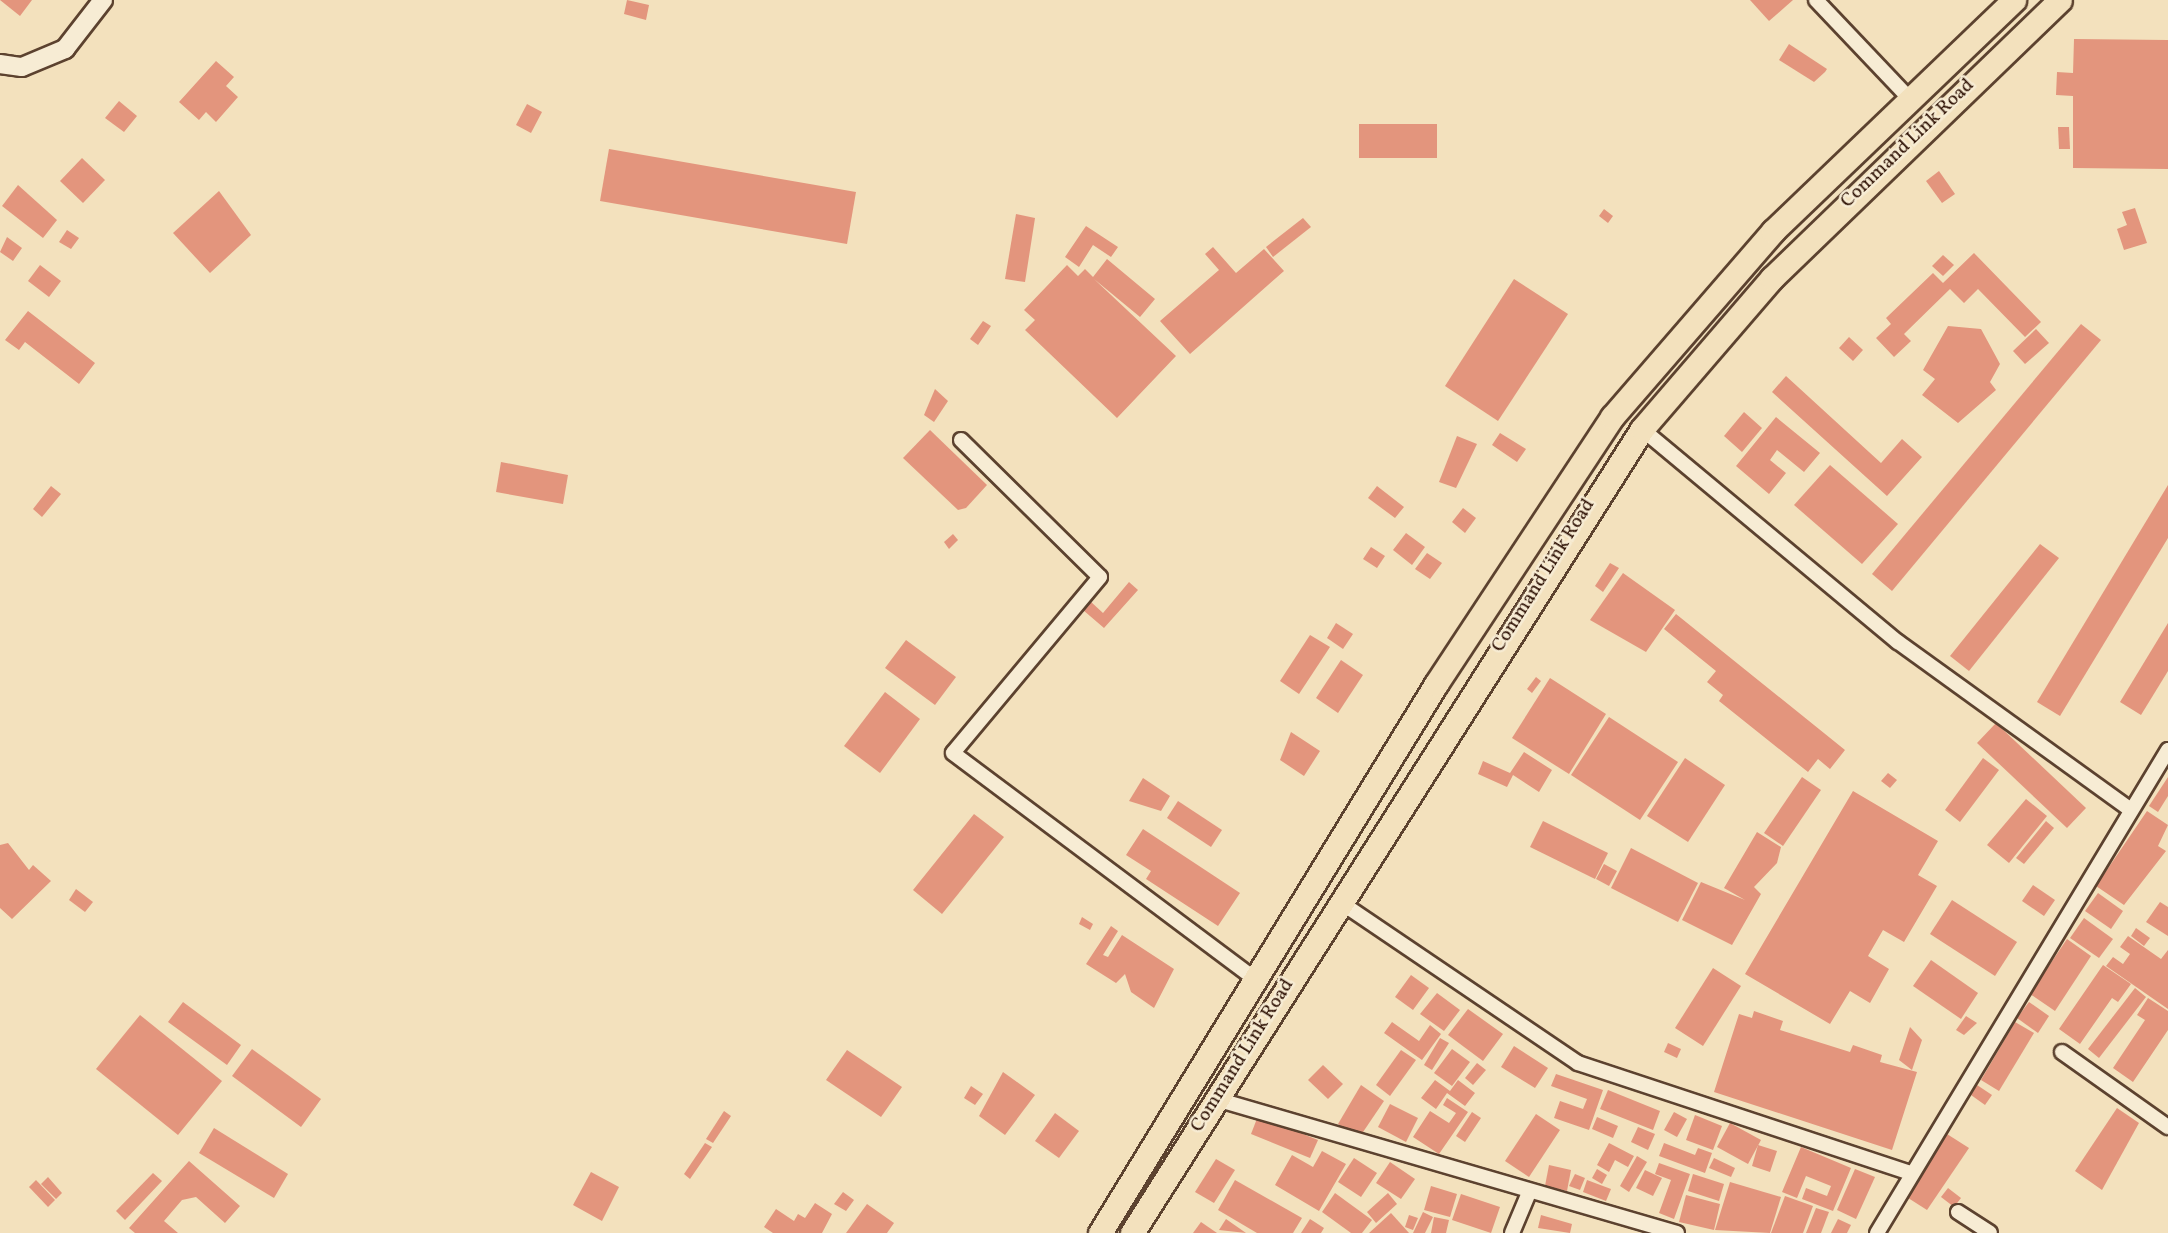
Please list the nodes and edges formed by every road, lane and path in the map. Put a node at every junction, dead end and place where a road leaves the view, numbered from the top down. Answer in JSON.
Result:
{"nodes":[{"id":1,"x":103,"y":0,"type":"edge"},
{"id":2,"x":1816,"y":0,"type":"edge"},
{"id":3,"x":2014,"y":0,"type":"edge"},
{"id":4,"x":2060,"y":0,"type":"edge"},
{"id":5,"x":0,"y":64,"type":"edge"},
{"id":6,"x":1910,"y":99,"type":"junction"},
{"id":7,"x":1642,"y":429,"type":"junction"},
{"id":8,"x":961,"y":440,"type":"dead end"},
{"id":9,"x":2168,"y":750,"type":"edge"},
{"id":10,"x":2131,"y":810,"type":"junction"},
{"id":11,"x":1340,"y":902,"type":"junction"},
{"id":12,"x":1255,"y":979,"type":"junction"},
{"id":13,"x":2062,"y":1052,"type":"dead end"},
{"id":14,"x":1216,"y":1098,"type":"junction"},
{"id":15,"x":2168,"y":1127,"type":"edge"},
{"id":16,"x":1910,"y":1173,"type":"junction"},
{"id":17,"x":1528,"y":1195,"type":"junction"},
{"id":18,"x":1958,"y":1212,"type":"dead end"},
{"id":19,"x":1100,"y":1233,"type":"edge"},
{"id":20,"x":1132,"y":1233,"type":"edge"},
{"id":21,"x":1512,"y":1233,"type":"edge"},
{"id":22,"x":1677,"y":1233,"type":"edge"},
{"id":23,"x":1877,"y":1233,"type":"edge"},
{"id":24,"x":1990,"y":1233,"type":"edge"}],
"edges":[{"from":1,"to":5,"type":"street"},
{"from":2,"to":6,"type":"street"},
{"from":3,"to":6,"type":"main road","name":"Command Link Road"},
{"from":4,"to":7,"type":"main road","name":"Command Link Road"},
{"from":6,"to":12,"type":"main road","name":"Command Link Road"},
{"from":7,"to":10,"type":"street"},
{"from":7,"to":11,"type":"main road","name":"Command Link Road"},
{"from":8,"to":12,"type":"street"},
{"from":9,"to":10,"type":"street"},
{"from":10,"to":16,"type":"street"},
{"from":11,"to":14,"type":"main road","name":"Command Link Road"},
{"from":11,"to":16,"type":"street"},
{"from":12,"to":19,"type":"main road","name":"Command Link Road"},
{"from":13,"to":15,"type":"street"},
{"from":14,"to":17,"type":"street"},
{"from":14,"to":20,"type":"main road","name":"Command Link Road"},
{"from":16,"to":23,"type":"street"},
{"from":17,"to":21,"type":"street"},
{"from":17,"to":22,"type":"street"},
{"from":18,"to":24,"type":"street"}]}
